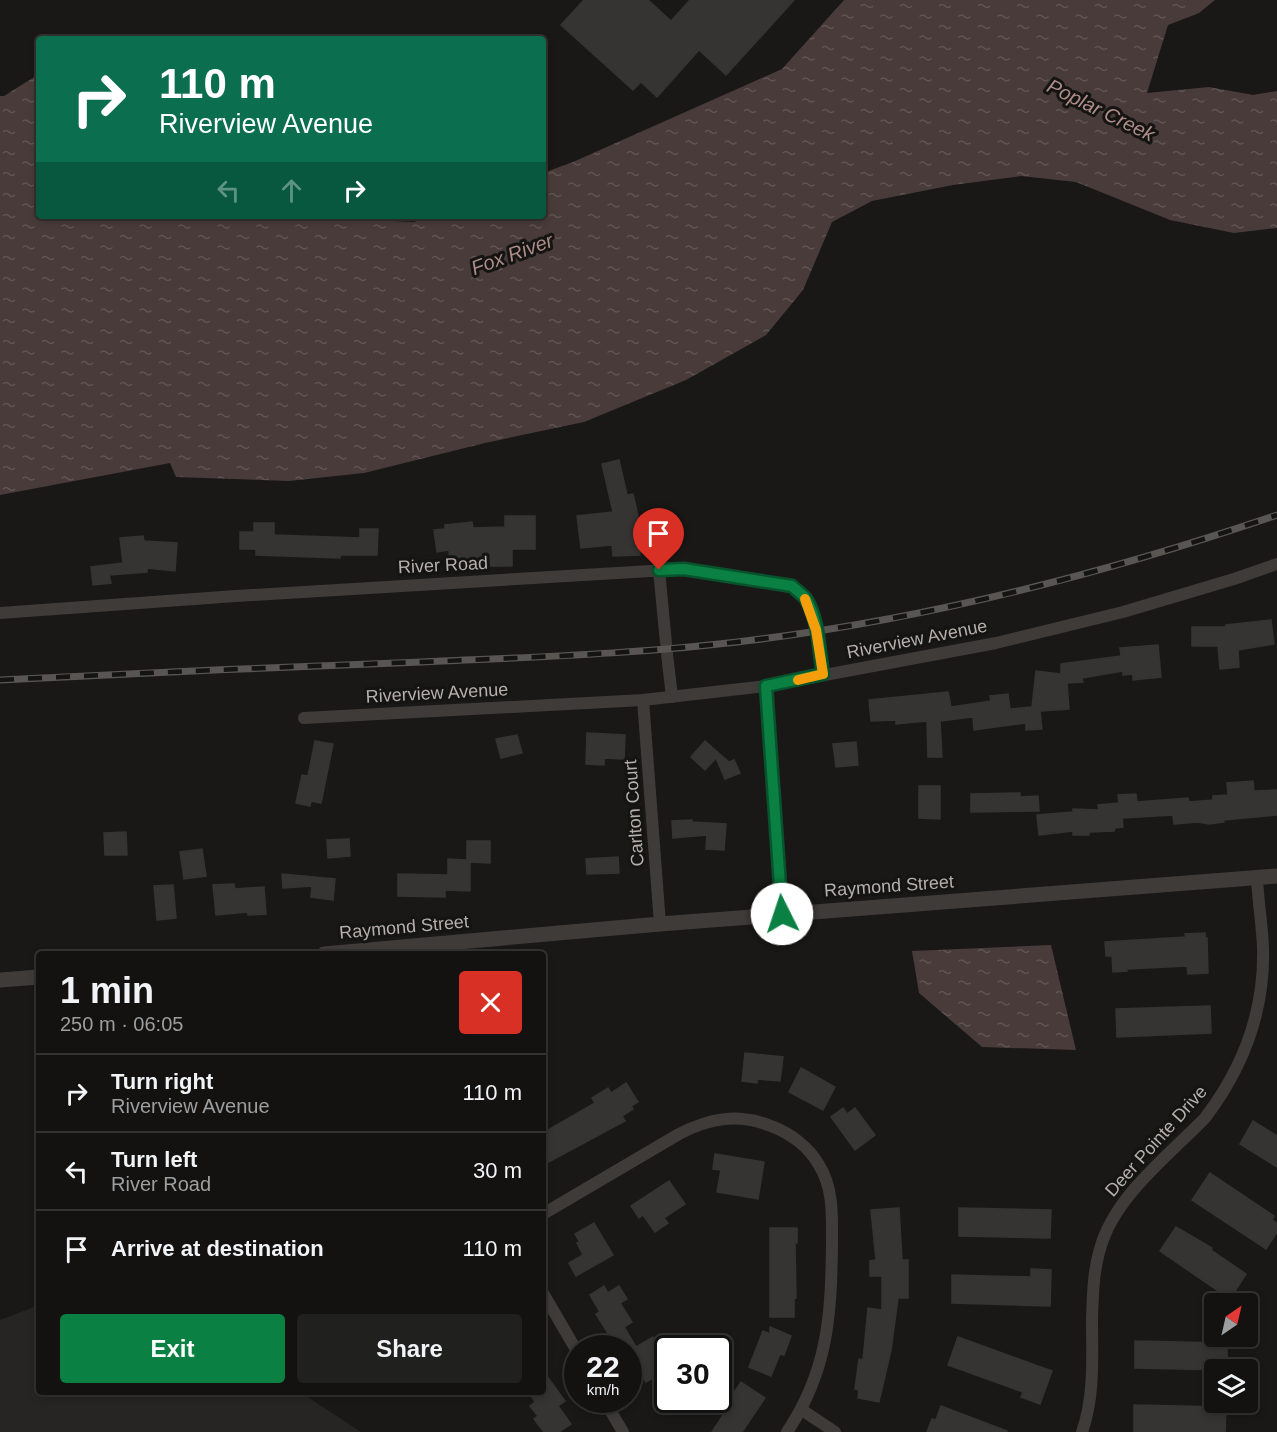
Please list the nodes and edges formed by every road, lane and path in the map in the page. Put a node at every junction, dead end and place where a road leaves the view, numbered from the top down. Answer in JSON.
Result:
{"nodes":[{"id":1,"x":1277,"y":564,"type":"edge"},
{"id":2,"x":659,"y":570,"type":"junction"},
{"id":3,"x":0,"y":613,"type":"edge"},
{"id":4,"x":823,"y":674,"type":"junction"},
{"id":5,"x":766,"y":686,"type":"junction"},
{"id":6,"x":672,"y":698,"type":"junction"},
{"id":7,"x":643,"y":700,"type":"junction"},
{"id":8,"x":304,"y":718,"type":"dead end"},
{"id":9,"x":1277,"y":876,"type":"edge"},
{"id":10,"x":1257,"y":878,"type":"junction"},
{"id":11,"x":782,"y":914,"type":"junction"},
{"id":12,"x":660,"y":924,"type":"junction"},
{"id":13,"x":358,"y":951,"type":"edge"},
{"id":14,"x":36,"y":977,"type":"edge"},
{"id":15,"x":0,"y":980,"type":"edge"},
{"id":16,"x":546,"y":1212,"type":"edge"},
{"id":17,"x":546,"y":1298,"type":"edge"},
{"id":18,"x":568,"y":1335,"type":"edge"},
{"id":19,"x":802,"y":1410,"type":"junction"},
{"id":20,"x":612,"y":1413,"type":"edge"},
{"id":21,"x":623,"y":1432,"type":"edge"},
{"id":22,"x":787,"y":1432,"type":"edge"},
{"id":23,"x":835,"y":1432,"type":"edge"},
{"id":24,"x":1082,"y":1432,"type":"edge"}],
"edges":[{"from":1,"to":4,"type":"street","name":"Riverview Avenue"},
{"from":2,"to":3,"type":"street","name":"River Road"},
{"from":2,"to":4,"type":"street","name":"River Road"},
{"from":2,"to":6,"type":"street"},
{"from":4,"to":5,"type":"street","name":"Riverview Avenue"},
{"from":5,"to":6,"type":"street","name":"Riverview Avenue"},
{"from":5,"to":11,"type":"street"},
{"from":6,"to":7,"type":"street","name":"Riverview Avenue"},
{"from":7,"to":8,"type":"street","name":"Riverview Avenue"},
{"from":7,"to":12,"type":"street","name":"Carlton Court"},
{"from":9,"to":10,"type":"street","name":"Raymond Street"},
{"from":10,"to":11,"type":"street","name":"Raymond Street"},
{"from":10,"to":24,"type":"street","name":"Deer Pointe Drive"},
{"from":11,"to":12,"type":"street","name":"Raymond Street"},
{"from":12,"to":13,"type":"street","name":"Raymond Street"},
{"from":14,"to":15,"type":"street"},
{"from":16,"to":19,"type":"street"},
{"from":17,"to":18,"type":"street"},
{"from":19,"to":22,"type":"street"},
{"from":19,"to":23,"type":"street"},
{"from":20,"to":21,"type":"street"}]}
